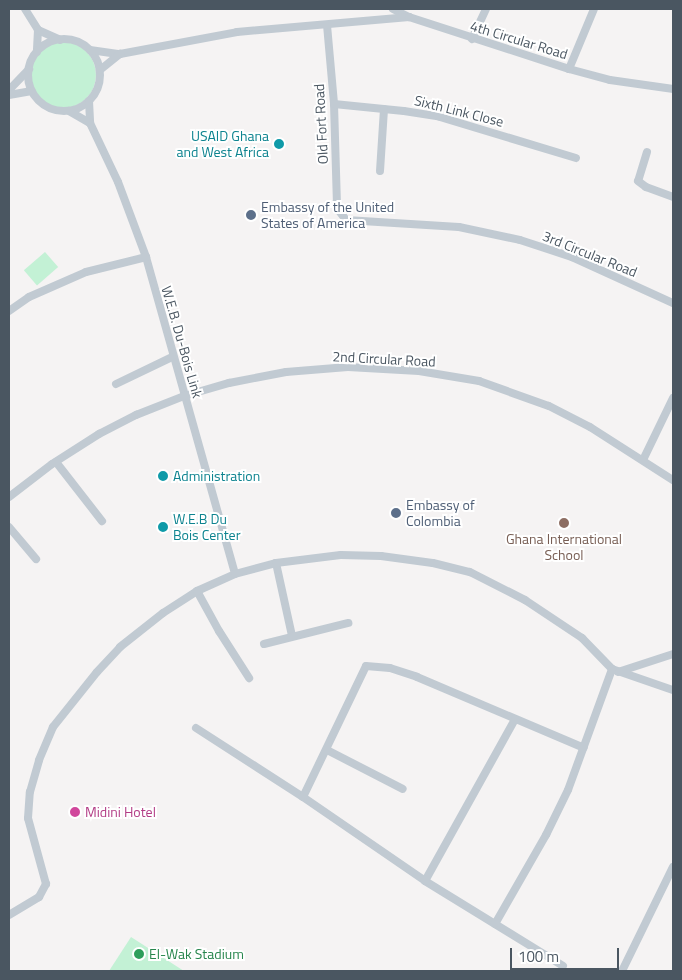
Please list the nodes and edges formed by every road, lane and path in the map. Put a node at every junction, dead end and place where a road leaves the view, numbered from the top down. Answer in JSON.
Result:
{"nodes":[{"id":1,"x":25,"y":9,"type":"edge"},
{"id":2,"x":394,"y":9,"type":"edge"},
{"id":3,"x":486,"y":9,"type":"edge"},
{"id":4,"x":594,"y":9,"type":"edge"},
{"id":5,"x":409,"y":17,"type":"junction"},
{"id":6,"x":327,"y":24,"type":"junction"},
{"id":7,"x":38,"y":30,"type":"junction"},
{"id":8,"x":472,"y":39,"type":"junction"},
{"id":9,"x":60,"y":40,"type":"junction"},
{"id":10,"x":90,"y":50,"type":"junction"},
{"id":11,"x":37,"y":52,"type":"junction"},
{"id":12,"x":120,"y":54,"type":"junction"},
{"id":13,"x":29,"y":69,"type":"junction"},
{"id":14,"x":569,"y":69,"type":"junction"},
{"id":15,"x":100,"y":70,"type":"junction"},
{"id":16,"x":673,"y":89,"type":"edge"},
{"id":17,"x":9,"y":90,"type":"edge"},
{"id":18,"x":32,"y":90,"type":"junction"},
{"id":19,"x":9,"y":95,"type":"edge"},
{"id":20,"x":89,"y":101,"type":"junction"},
{"id":21,"x":334,"y":104,"type":"junction"},
{"id":22,"x":384,"y":109,"type":"junction"},
{"id":23,"x":69,"y":111,"type":"junction"},
{"id":24,"x":90,"y":124,"type":"junction"},
{"id":25,"x":647,"y":152,"type":"dead end"},
{"id":26,"x":576,"y":158,"type":"dead end"},
{"id":27,"x":380,"y":172,"type":"dead end"},
{"id":28,"x":673,"y":197,"type":"edge"},
{"id":29,"x":346,"y":220,"type":"joint"},
{"id":30,"x":146,"y":256,"type":"junction"},
{"id":31,"x":673,"y":304,"type":"edge"},
{"id":32,"x":9,"y":311,"type":"edge"},
{"id":33,"x":172,"y":357,"type":"junction"},
{"id":34,"x":116,"y":384,"type":"dead end"},
{"id":35,"x":184,"y":396,"type":"junction"},
{"id":36,"x":673,"y":398,"type":"edge"},
{"id":37,"x":643,"y":460,"type":"junction"},
{"id":38,"x":56,"y":462,"type":"junction"},
{"id":39,"x":673,"y":480,"type":"edge"},
{"id":40,"x":9,"y":496,"type":"edge"},
{"id":41,"x":102,"y":521,"type":"dead end"},
{"id":42,"x":9,"y":527,"type":"edge"},
{"id":43,"x":36,"y":559,"type":"dead end"},
{"id":44,"x":276,"y":563,"type":"junction"},
{"id":45,"x":235,"y":574,"type":"junction"},
{"id":46,"x":197,"y":590,"type":"junction"},
{"id":47,"x":348,"y":623,"type":"dead end"},
{"id":48,"x":292,"y":636,"type":"junction"},
{"id":49,"x":264,"y":644,"type":"dead end"},
{"id":50,"x":673,"y":654,"type":"edge"},
{"id":51,"x":615,"y":670,"type":"junction"},
{"id":52,"x":249,"y":678,"type":"dead end"},
{"id":53,"x":673,"y":690,"type":"edge"},
{"id":54,"x":515,"y":719,"type":"junction"},
{"id":55,"x":196,"y":728,"type":"dead end"},
{"id":56,"x":584,"y":748,"type":"junction"},
{"id":57,"x":327,"y":750,"type":"junction"},
{"id":58,"x":403,"y":788,"type":"dead end"},
{"id":59,"x":303,"y":797,"type":"junction"},
{"id":60,"x":673,"y":867,"type":"edge"},
{"id":61,"x":424,"y":881,"type":"junction"},
{"id":62,"x":9,"y":915,"type":"edge"},
{"id":63,"x":495,"y":924,"type":"junction"},
{"id":64,"x":563,"y":966,"type":"dead end"},
{"id":65,"x":624,"y":971,"type":"edge"}],
"edges":[{"from":1,"to":7,"type":"street"},
{"from":2,"to":5,"type":"street"},
{"from":3,"to":8,"type":"street"},
{"from":4,"to":14,"type":"street"},
{"from":5,"to":6,"type":"street","name":"4th Circular Road"},
{"from":5,"to":8,"type":"street","name":"4th Circular Road"},
{"from":6,"to":12,"type":"street","name":"4th Circular Road"},
{"from":6,"to":21,"type":"street","name":"Old Fort Road"},
{"from":7,"to":9,"type":"street"},
{"from":7,"to":11,"type":"street"},
{"from":8,"to":14,"type":"street","name":"4th Circular Road"},
{"from":9,"to":10,"type":"street"},
{"from":9,"to":11,"type":"street"},
{"from":10,"to":12,"type":"street","name":"4th Circular Road"},
{"from":10,"to":15,"type":"street"},
{"from":11,"to":13,"type":"street"},
{"from":12,"to":15,"type":"street","name":"4th Circular Road"},
{"from":13,"to":17,"type":"street"},
{"from":13,"to":18,"type":"street"},
{"from":14,"to":16,"type":"street","name":"4th Circular Road"},
{"from":15,"to":20,"type":"street"},
{"from":18,"to":19,"type":"street"},
{"from":18,"to":23,"type":"street"},
{"from":20,"to":23,"type":"street"},
{"from":20,"to":24,"type":"street","name":"W.E.B. Du-Bois Link"},
{"from":21,"to":22,"type":"street","name":"Sixth Link Close"},
{"from":21,"to":29,"type":"street","name":"Old Fort Road"},
{"from":22,"to":26,"type":"street","name":"Sixth Link Close"},
{"from":22,"to":27,"type":"street"},
{"from":23,"to":24,"type":"street"},
{"from":24,"to":30,"type":"street","name":"W.E.B. Du-Bois Link"},
{"from":25,"to":28,"type":"street"},
{"from":29,"to":31,"type":"street","name":"3rd Circular Road"},
{"from":30,"to":32,"type":"street"},
{"from":30,"to":33,"type":"street","name":"W.E.B. Du-Bois Link"},
{"from":33,"to":34,"type":"street"},
{"from":33,"to":35,"type":"street","name":"W.E.B. Du-Bois Link"},
{"from":35,"to":37,"type":"street","name":"2nd Circular Road"},
{"from":35,"to":38,"type":"street","name":"2nd Circular Road"},
{"from":35,"to":45,"type":"street","name":"W.E.B. Du-Bois Link"},
{"from":36,"to":37,"type":"street"},
{"from":37,"to":39,"type":"street","name":"2nd Circular Road"},
{"from":38,"to":40,"type":"street","name":"2nd Circular Road"},
{"from":38,"to":41,"type":"street"},
{"from":42,"to":43,"type":"street"},
{"from":44,"to":45,"type":"street"},
{"from":44,"to":48,"type":"street"},
{"from":44,"to":51,"type":"street"},
{"from":45,"to":46,"type":"street"},
{"from":46,"to":52,"type":"street"},
{"from":46,"to":62,"type":"street"},
{"from":47,"to":48,"type":"street"},
{"from":48,"to":49,"type":"street"},
{"from":50,"to":51,"type":"street"},
{"from":51,"to":53,"type":"street"},
{"from":51,"to":56,"type":"street"},
{"from":54,"to":56,"type":"street"},
{"from":54,"to":57,"type":"street"},
{"from":54,"to":61,"type":"street"},
{"from":55,"to":59,"type":"street"},
{"from":56,"to":63,"type":"street"},
{"from":57,"to":58,"type":"street"},
{"from":57,"to":59,"type":"street"},
{"from":59,"to":61,"type":"street"},
{"from":60,"to":65,"type":"street"},
{"from":61,"to":63,"type":"street"},
{"from":63,"to":64,"type":"street"}]}
